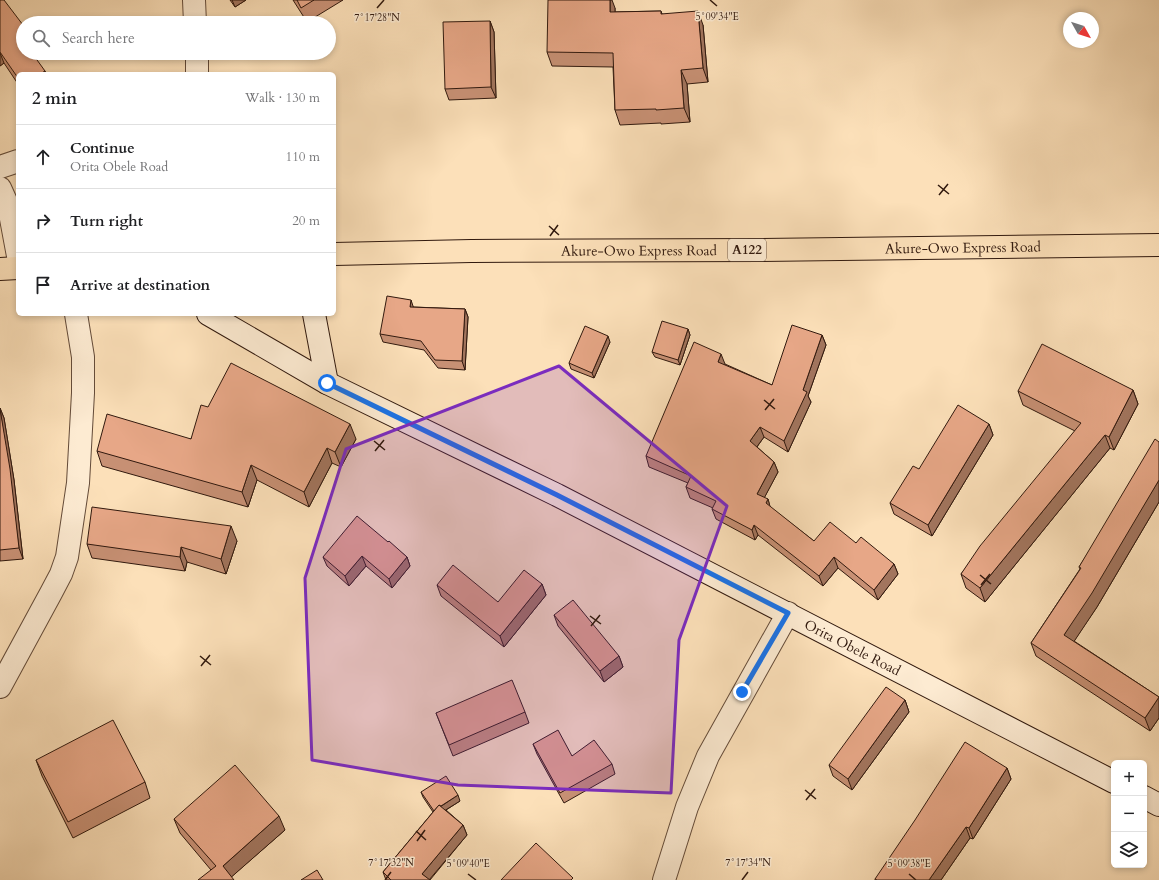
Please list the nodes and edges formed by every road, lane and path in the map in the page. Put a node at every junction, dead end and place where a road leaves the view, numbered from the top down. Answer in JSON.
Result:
{"nodes":[{"id":1,"x":194,"y":0,"type":"edge"},
{"id":2,"x":195,"y":16,"type":"edge"},
{"id":3,"x":197,"y":60,"type":"edge"},
{"id":4,"x":197,"y":72,"type":"edge"},
{"id":5,"x":16,"y":162,"type":"edge"},
{"id":6,"x":0,"y":167,"type":"edge"},
{"id":7,"x":0,"y":188,"type":"edge"},
{"id":8,"x":16,"y":245,"type":"edge"},
{"id":9,"x":1159,"y":245,"type":"edge"},
{"id":10,"x":336,"y":254,"type":"edge"},
{"id":11,"x":16,"y":268,"type":"edge"},
{"id":12,"x":0,"y":269,"type":"edge"},
{"id":13,"x":76,"y":316,"type":"edge"},
{"id":14,"x":211,"y":316,"type":"edge"},
{"id":15,"x":314,"y":316,"type":"edge"},
{"id":16,"x":327,"y":383,"type":"junction"},
{"id":17,"x":788,"y":613,"type":"junction"},
{"id":18,"x":0,"y":687,"type":"edge"},
{"id":19,"x":1111,"y":780,"type":"edge"},
{"id":20,"x":1147,"y":799,"type":"edge"},
{"id":21,"x":1159,"y":805,"type":"edge"},
{"id":22,"x":664,"y":880,"type":"edge"}],
"edges":[{"from":1,"to":2,"type":"main road"},
{"from":3,"to":4,"type":"main road"},
{"from":5,"to":6,"type":"main road"},
{"from":7,"to":8,"type":"main road"},
{"from":9,"to":10,"type":"highway","name":"Akure-Owo Express Road","number":"A122"},
{"from":11,"to":12,"type":"highway"},
{"from":13,"to":18,"type":"main road"},
{"from":14,"to":16,"type":"main road","name":"Orita Obele Road"},
{"from":15,"to":16,"type":"main road"},
{"from":16,"to":17,"type":"main road","name":"Orita Obele Road"},
{"from":17,"to":19,"type":"main road","name":"Orita Obele Road"},
{"from":17,"to":22,"type":"main road"},
{"from":20,"to":21,"type":"main road"}]}
